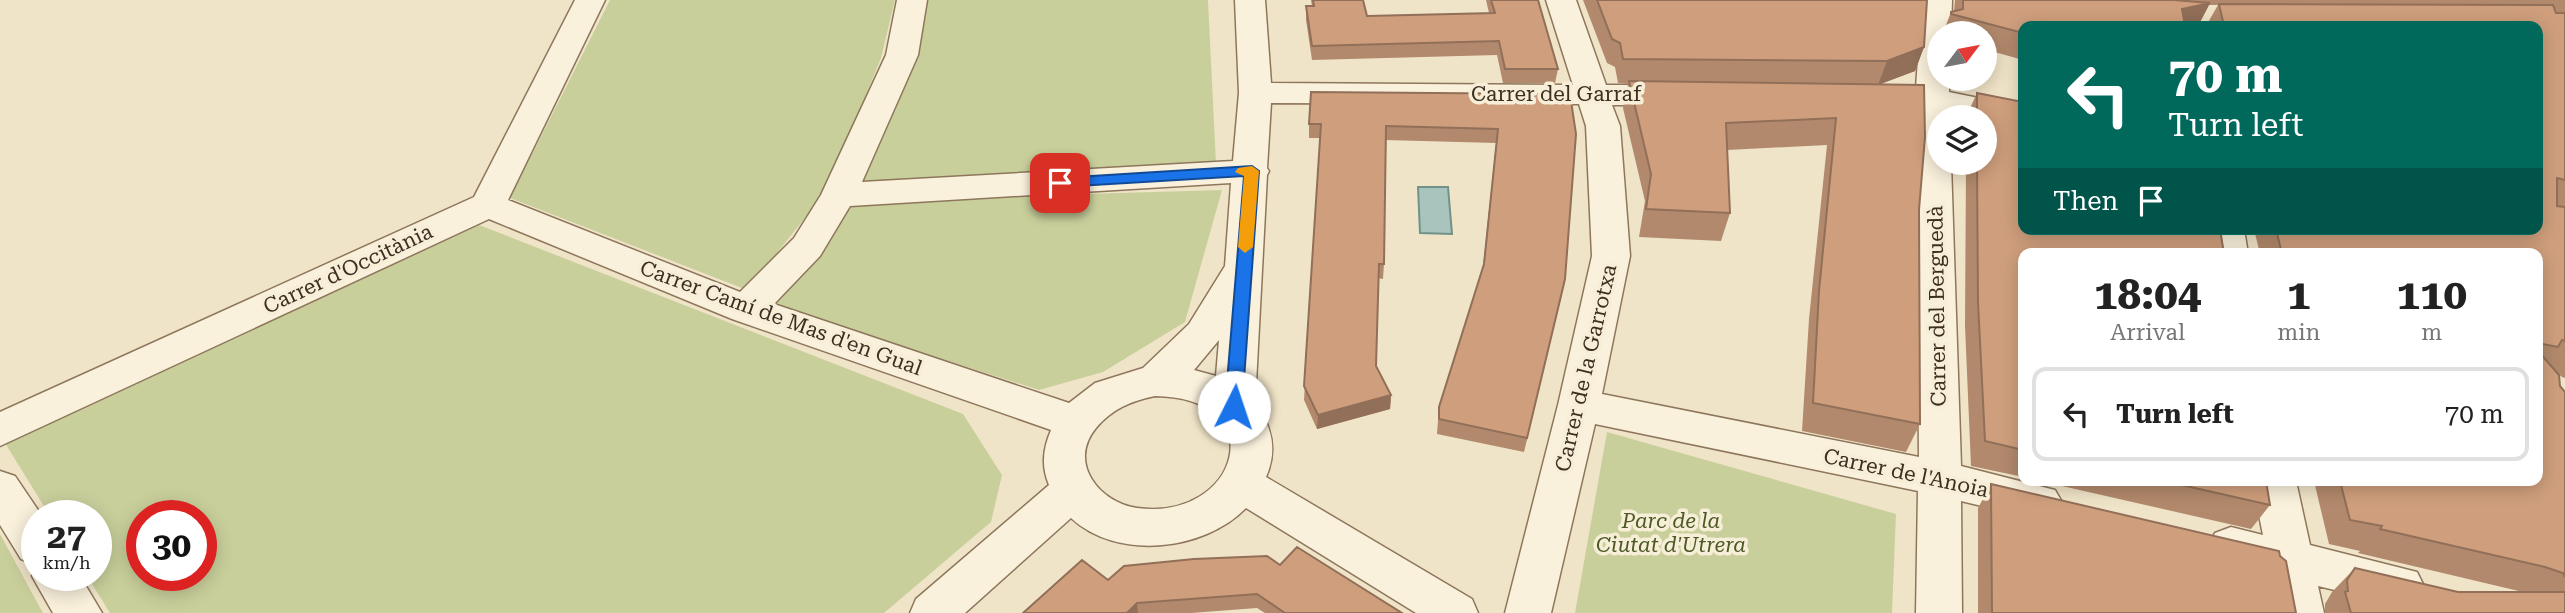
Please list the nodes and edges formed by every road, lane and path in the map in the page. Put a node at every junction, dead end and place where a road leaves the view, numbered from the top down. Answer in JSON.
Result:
{"nodes":[{"id":1,"x":590,"y":0,"type":"edge"},
{"id":2,"x":912,"y":0,"type":"edge"},
{"id":3,"x":1250,"y":0,"type":"edge"},
{"id":4,"x":1560,"y":0,"type":"edge"},
{"id":5,"x":1937,"y":0,"type":"edge"},
{"id":6,"x":1255,"y":93,"type":"junction"},
{"id":7,"x":1593,"y":93,"type":"junction"},
{"id":8,"x":1702,"y":95,"type":"edge"},
{"id":9,"x":1837,"y":96,"type":"edge"},
{"id":10,"x":1932,"y":97,"type":"junction"},
{"id":11,"x":2018,"y":116,"type":"edge"},
{"id":12,"x":1252,"y":171,"type":"junction"},
{"id":13,"x":839,"y":195,"type":"junction"},
{"id":14,"x":488,"y":205,"type":"junction"},
{"id":15,"x":1244,"y":261,"type":"junction"},
{"id":16,"x":746,"y":309,"type":"junction"},
{"id":17,"x":1155,"y":381,"type":"junction"},
{"id":18,"x":1579,"y":405,"type":"junction"},
{"id":19,"x":1234,"y":407,"type":"junction"},
{"id":20,"x":1076,"y":422,"type":"junction"},
{"id":21,"x":0,"y":430,"type":"edge"},
{"id":22,"x":1938,"y":478,"type":"junction"},
{"id":23,"x":1243,"y":484,"type":"junction"},
{"id":24,"x":2275,"y":486,"type":"edge"},
{"id":25,"x":0,"y":488,"type":"edge"},
{"id":26,"x":1073,"y":490,"type":"junction"},
{"id":27,"x":2073,"y":509,"type":"edge"},
{"id":28,"x":21,"y":521,"type":"edge"},
{"id":29,"x":2194,"y":537,"type":"edge"},
{"id":30,"x":2289,"y":559,"type":"junction"},
{"id":31,"x":65,"y":591,"type":"edge"},
{"id":32,"x":2437,"y":594,"type":"edge"},
{"id":33,"x":79,"y":613,"type":"edge"},
{"id":34,"x":933,"y":613,"type":"edge"},
{"id":35,"x":1455,"y":613,"type":"edge"},
{"id":36,"x":1528,"y":613,"type":"edge"},
{"id":37,"x":1939,"y":613,"type":"edge"},
{"id":38,"x":2301,"y":613,"type":"edge"}],
"edges":[{"from":1,"to":14,"type":"street"},
{"from":2,"to":13,"type":"street"},
{"from":3,"to":6,"type":"street"},
{"from":4,"to":7,"type":"street","name":"Carrer de la Garrotxa"},
{"from":5,"to":10,"type":"street","name":"Carrer del Berguedà"},
{"from":6,"to":7,"type":"street","name":"Carrer del Garraf"},
{"from":6,"to":12,"type":"street"},
{"from":7,"to":8,"type":"street","name":"Carrer del Garraf"},
{"from":7,"to":18,"type":"street","name":"Carrer de la Garrotxa"},
{"from":9,"to":10,"type":"street"},
{"from":10,"to":11,"type":"street"},
{"from":10,"to":22,"type":"street","name":"Carrer del Berguedà"},
{"from":12,"to":13,"type":"street"},
{"from":12,"to":15,"type":"street"},
{"from":13,"to":16,"type":"street"},
{"from":14,"to":16,"type":"street","name":"Carrer Camí de Mas d'en Gual"},
{"from":14,"to":21,"type":"street","name":"Carrer d'Occitània"},
{"from":15,"to":17,"type":"street"},
{"from":15,"to":19,"type":"street"},
{"from":16,"to":20,"type":"street","name":"Carrer Camí de Mas d'en Gual"},
{"from":17,"to":19,"type":"street"},
{"from":17,"to":20,"type":"street"},
{"from":18,"to":22,"type":"street","name":"Carrer de l'Anoia"},
{"from":18,"to":36,"type":"street","name":"Carrer de la Garrotxa"},
{"from":19,"to":23,"type":"street"},
{"from":20,"to":26,"type":"street"},
{"from":22,"to":27,"type":"street","name":"Carrer de l'Anoia"},
{"from":22,"to":37,"type":"street","name":"Carrer del Berguedà"},
{"from":23,"to":26,"type":"street"},
{"from":23,"to":35,"type":"street"},
{"from":24,"to":30,"type":"street"},
{"from":25,"to":28,"type":"street"},
{"from":26,"to":34,"type":"street"},
{"from":29,"to":30,"type":"street"},
{"from":30,"to":32,"type":"street"},
{"from":30,"to":38,"type":"street"},
{"from":31,"to":33,"type":"street"}]}
